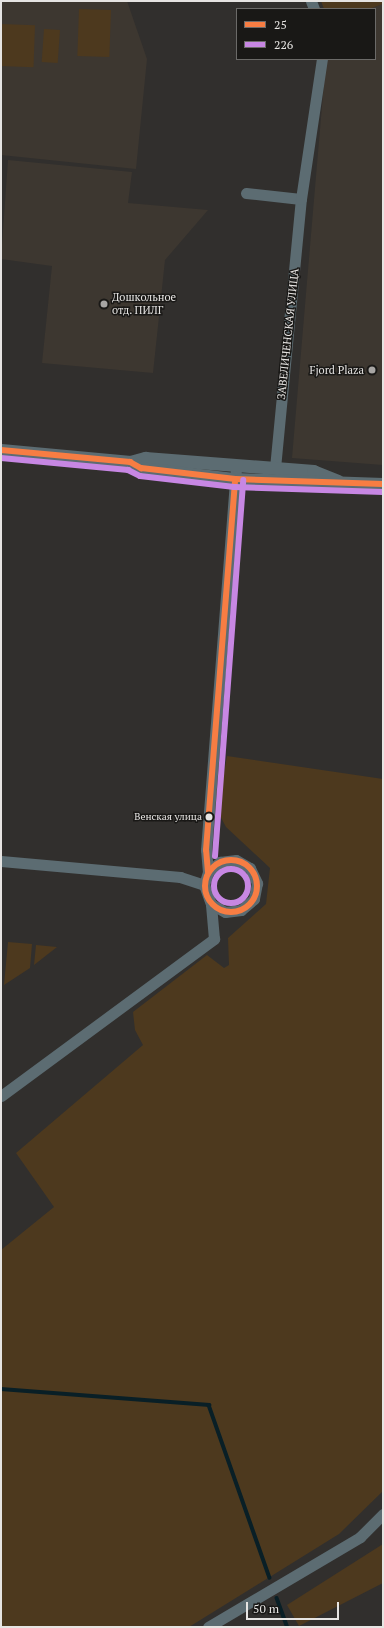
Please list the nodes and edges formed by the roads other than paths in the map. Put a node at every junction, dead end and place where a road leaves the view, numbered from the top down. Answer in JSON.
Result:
{"nodes":[{"id":1,"x":322,"y":60,"type":"edge"},
{"id":2,"x":246,"y":194,"type":"dead end"},
{"id":3,"x":301,"y":199,"type":"junction"},
{"id":4,"x":1,"y":450,"type":"edge"},
{"id":5,"x":130,"y":462,"type":"junction"},
{"id":6,"x":236,"y":465,"type":"junction"},
{"id":7,"x":275,"y":468,"type":"junction"},
{"id":8,"x":235,"y":479,"type":"junction"},
{"id":9,"x":338,"y":481,"type":"junction"},
{"id":10,"x":383,"y":484,"type":"edge"},
{"id":11,"x":1,"y":861,"type":"edge"},
{"id":12,"x":208,"y":872,"type":"junction"},
{"id":13,"x":204,"y":885,"type":"junction"},
{"id":14,"x":211,"y":904,"type":"junction"},
{"id":15,"x":1,"y":1096,"type":"edge"},
{"id":16,"x":383,"y":1514,"type":"edge"},
{"id":17,"x":208,"y":1627,"type":"edge"}],
"edges":[{"from":1,"to":3,"type":"street","name":"ЗАВЕЛИЧЕНСКАЯ УЛИЦА"},
{"from":2,"to":3,"type":"street"},
{"from":3,"to":7,"type":"street","name":"ЗАВЕЛИЧЕНСКАЯ УЛИЦА"},
{"from":4,"to":5,"type":"street"},
{"from":5,"to":6,"type":"street"},
{"from":5,"to":8,"type":"street"},
{"from":6,"to":7,"type":"street"},
{"from":6,"to":8,"type":"street"},
{"from":7,"to":9,"type":"street"},
{"from":8,"to":9,"type":"street"},
{"from":8,"to":12,"type":"street"},
{"from":9,"to":10,"type":"street"},
{"from":11,"to":13,"type":"street"},
{"from":12,"to":13,"type":"street"},
{"from":12,"to":14,"type":"street"},
{"from":13,"to":14,"type":"street"},
{"from":14,"to":15,"type":"street"},
{"from":16,"to":17,"type":"street"}]}
